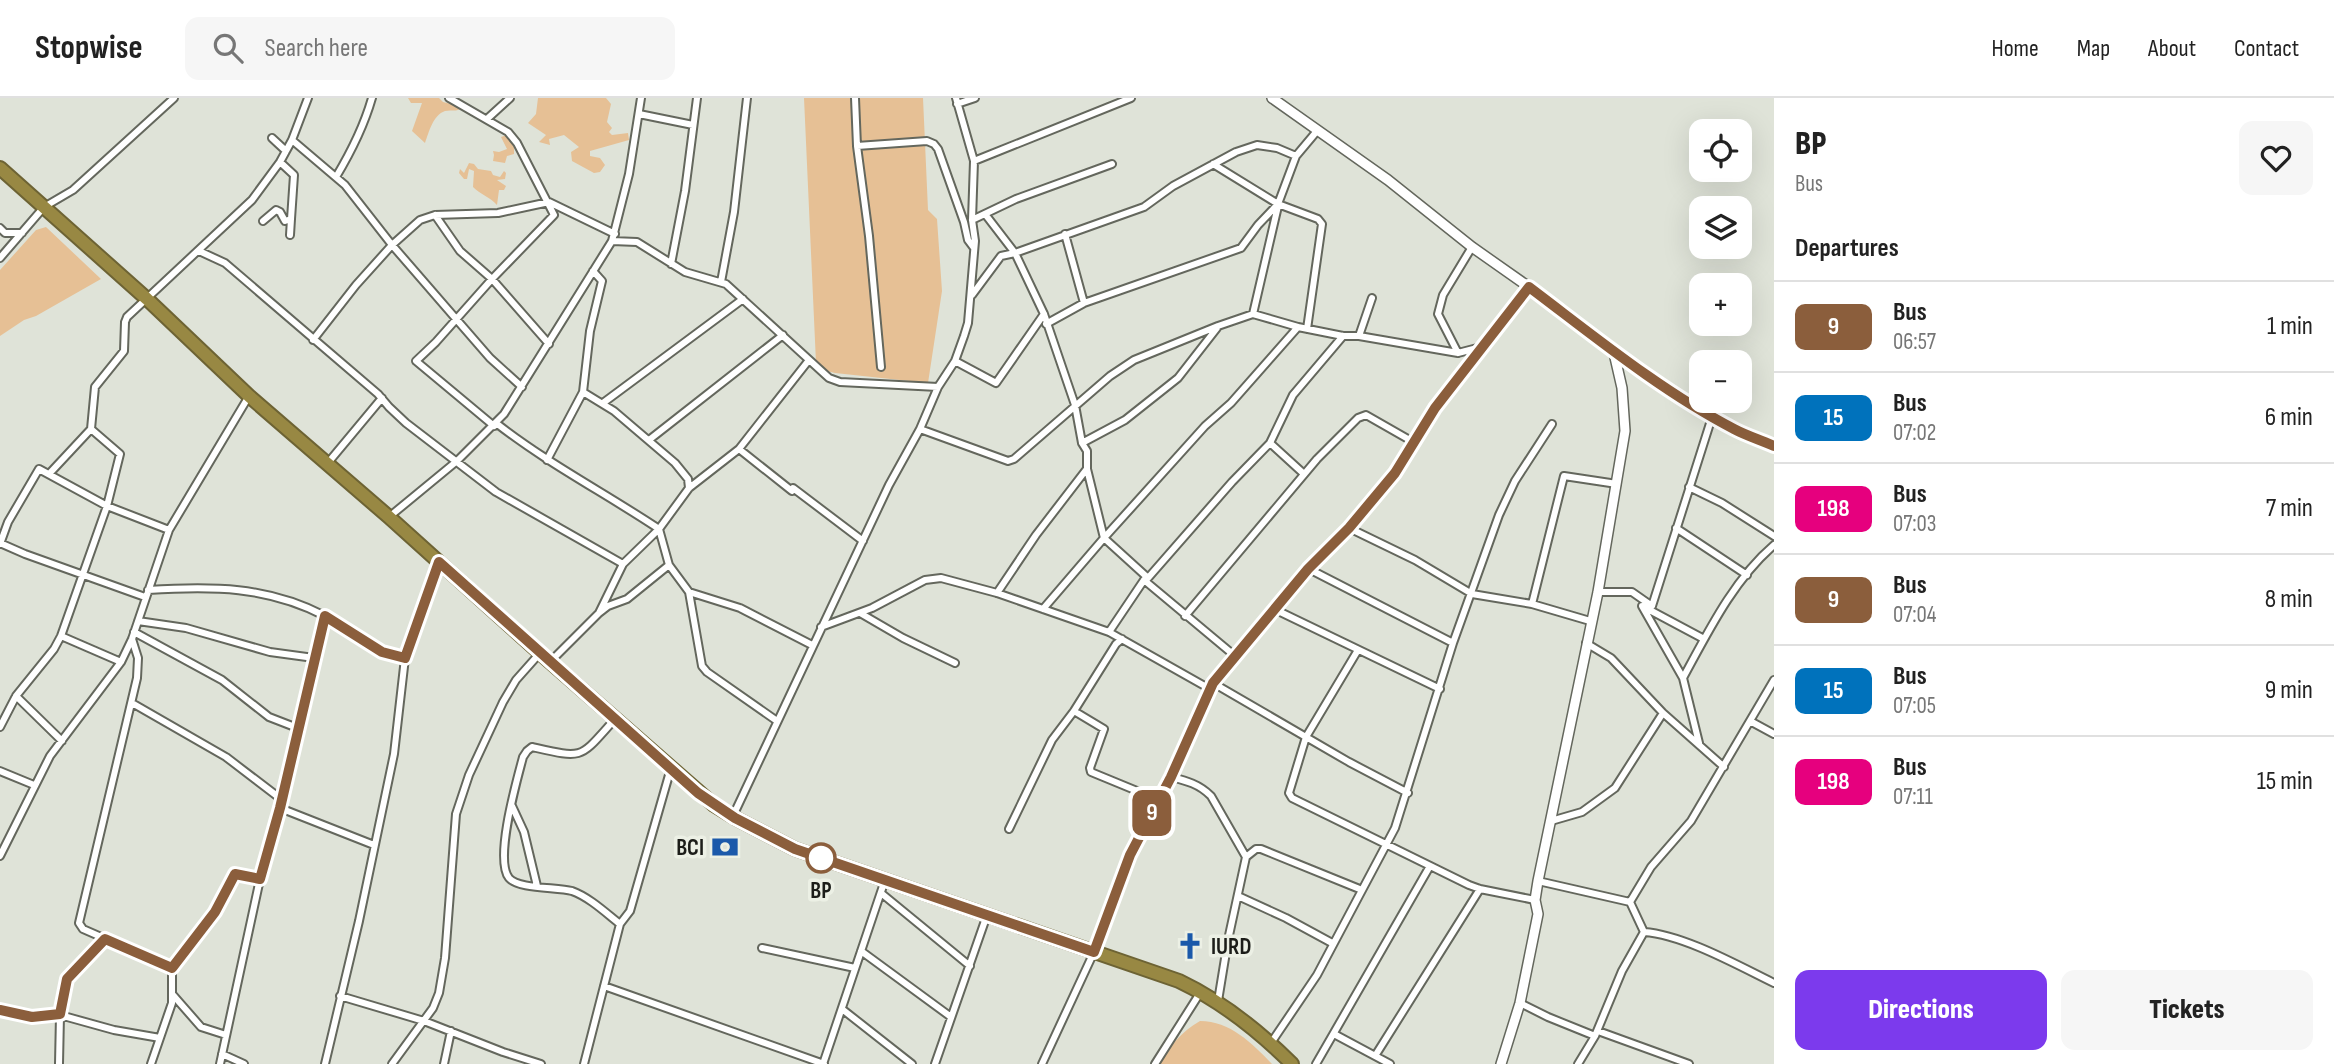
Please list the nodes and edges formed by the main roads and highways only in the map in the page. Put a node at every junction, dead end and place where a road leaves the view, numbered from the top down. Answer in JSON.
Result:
{"nodes":[{"id":1,"x":0,"y":168,"type":"edge"},
{"id":2,"x":1292,"y":1064,"type":"edge"}],
"edges":[{"from":1,"to":2,"type":"highway"}]}
